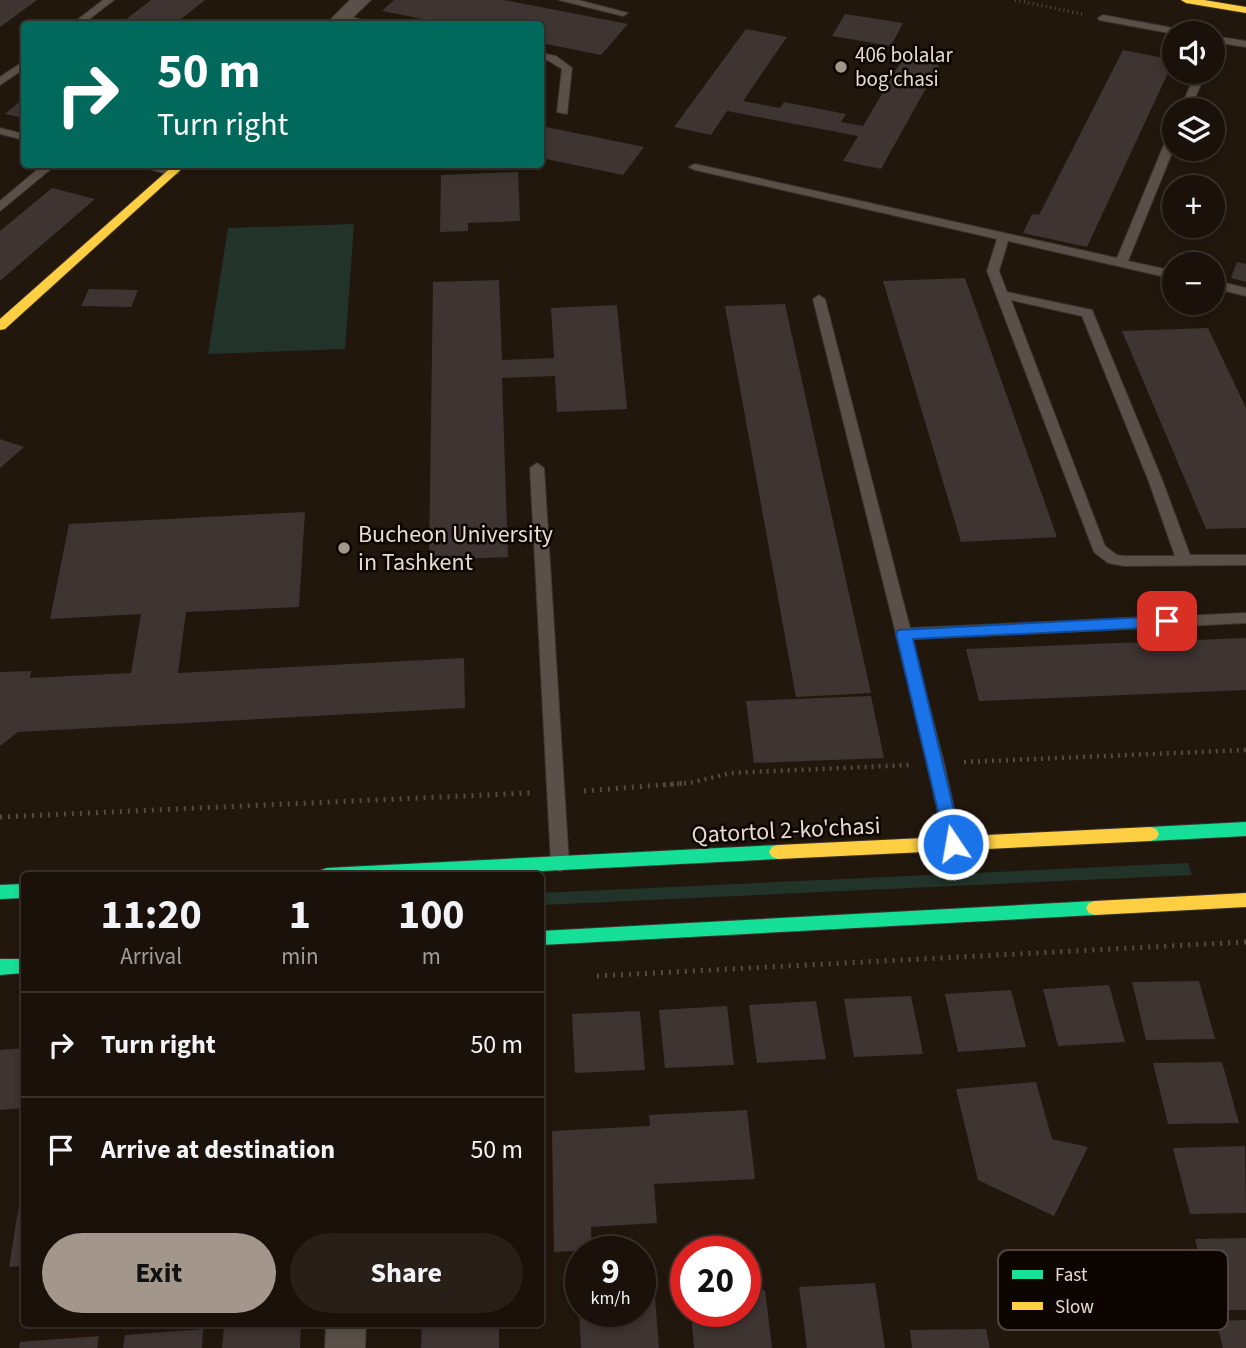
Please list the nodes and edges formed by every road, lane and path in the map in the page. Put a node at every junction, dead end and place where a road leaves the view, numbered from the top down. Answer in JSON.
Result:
{"nodes":[{"id":1,"x":109,"y":0,"type":"edge"},
{"id":2,"x":361,"y":0,"type":"edge"},
{"id":3,"x":564,"y":0,"type":"edge"},
{"id":4,"x":1015,"y":0,"type":"edge"},
{"id":5,"x":1186,"y":0,"type":"edge"},
{"id":6,"x":1205,"y":2,"type":"edge"},
{"id":7,"x":1246,"y":10,"type":"edge"},
{"id":8,"x":623,"y":13,"type":"dead end"},
{"id":9,"x":1103,"y":18,"type":"joint"},
{"id":10,"x":81,"y":21,"type":"edge"},
{"id":11,"x":339,"y":21,"type":"edge"},
{"id":12,"x":1162,"y":29,"type":"edge"},
{"id":13,"x":1225,"y":41,"type":"edge"},
{"id":14,"x":1246,"y":44,"type":"edge"},
{"id":15,"x":544,"y":57,"type":"edge"},
{"id":16,"x":21,"y":66,"type":"edge"},
{"id":17,"x":0,"y":82,"type":"edge"},
{"id":18,"x":563,"y":112,"type":"dead end"},
{"id":19,"x":0,"y":131,"type":"edge"},
{"id":20,"x":21,"y":136,"type":"edge"},
{"id":21,"x":1163,"y":161,"type":"edge"},
{"id":22,"x":695,"y":167,"type":"dead end"},
{"id":23,"x":47,"y":168,"type":"edge"},
{"id":24,"x":178,"y":169,"type":"edge"},
{"id":25,"x":0,"y":206,"type":"edge"},
{"id":26,"x":1004,"y":236,"type":"junction"},
{"id":27,"x":1121,"y":263,"type":"junction"},
{"id":28,"x":1162,"y":272,"type":"edge"},
{"id":29,"x":1225,"y":287,"type":"edge"},
{"id":30,"x":1246,"y":292,"type":"edge"},
{"id":31,"x":1003,"y":295,"type":"junction"},
{"id":32,"x":819,"y":299,"type":"dead end"},
{"id":33,"x":0,"y":326,"type":"edge"},
{"id":34,"x":537,"y":468,"type":"dead end"},
{"id":35,"x":1184,"y":560,"type":"junction"},
{"id":36,"x":1246,"y":560,"type":"edge"},
{"id":37,"x":1246,"y":618,"type":"edge"},
{"id":38,"x":904,"y":634,"type":"junction"},
{"id":39,"x":1246,"y":750,"type":"edge"},
{"id":40,"x":936,"y":763,"type":"junction"},
{"id":41,"x":556,"y":792,"type":"junction"},
{"id":42,"x":0,"y":817,"type":"edge"},
{"id":43,"x":1242,"y":829,"type":"edge"},
{"id":44,"x":953,"y":844,"type":"junction"},
{"id":45,"x":1243,"y":849,"type":"dead end"},
{"id":46,"x":560,"y":864,"type":"junction"},
{"id":47,"x":391,"y":872,"type":"edge"},
{"id":48,"x":21,"y":891,"type":"edge"},
{"id":49,"x":0,"y":892,"type":"edge"},
{"id":50,"x":1246,"y":901,"type":"edge"},
{"id":51,"x":544,"y":938,"type":"edge"},
{"id":52,"x":1246,"y":942,"type":"edge"},
{"id":53,"x":21,"y":966,"type":"edge"},
{"id":54,"x":0,"y":967,"type":"edge"},
{"id":55,"x":582,"y":977,"type":"dead end"},
{"id":56,"x":346,"y":1327,"type":"edge"},
{"id":57,"x":345,"y":1348,"type":"edge"}],
"edges":[{"from":1,"to":10,"type":"lane"},
{"from":2,"to":11,"type":"street"},
{"from":3,"to":8,"type":"lane"},
{"from":4,"to":9,"type":"path"},
{"from":5,"to":6,"type":"main road"},
{"from":6,"to":7,"type":"main road"},
{"from":9,"to":12,"type":"lane"},
{"from":13,"to":14,"type":"lane"},
{"from":15,"to":18,"type":"lane"},
{"from":16,"to":17,"type":"lane"},
{"from":19,"to":20,"type":"lane"},
{"from":21,"to":27,"type":"lane"},
{"from":22,"to":26,"type":"lane"},
{"from":23,"to":25,"type":"lane"},
{"from":24,"to":33,"type":"main road"},
{"from":26,"to":27,"type":"lane"},
{"from":26,"to":31,"type":"lane"},
{"from":27,"to":28,"type":"lane"},
{"from":29,"to":30,"type":"lane"},
{"from":31,"to":35,"type":"lane"},
{"from":31,"to":35,"type":"lane"},
{"from":32,"to":38,"type":"lane"},
{"from":34,"to":41,"type":"lane"},
{"from":35,"to":36,"type":"lane"},
{"from":37,"to":38,"type":"lane"},
{"from":38,"to":40,"type":"lane"},
{"from":39,"to":40,"type":"path"},
{"from":40,"to":41,"type":"path"},
{"from":40,"to":44,"type":"lane"},
{"from":41,"to":42,"type":"path"},
{"from":41,"to":46,"type":"lane"},
{"from":43,"to":44,"type":"main road","name":"Qatortol 2-ko'chasi"},
{"from":43,"to":45,"type":"main road"},
{"from":44,"to":46,"type":"main road","name":"Qatortol 2-ko'chasi"},
{"from":46,"to":47,"type":"main road","name":"Qatortol 2-ko'chasi"},
{"from":48,"to":49,"type":"main road"},
{"from":50,"to":51,"type":"main road"},
{"from":52,"to":55,"type":"path"},
{"from":53,"to":54,"type":"main road"},
{"from":56,"to":57,"type":"street"}]}
